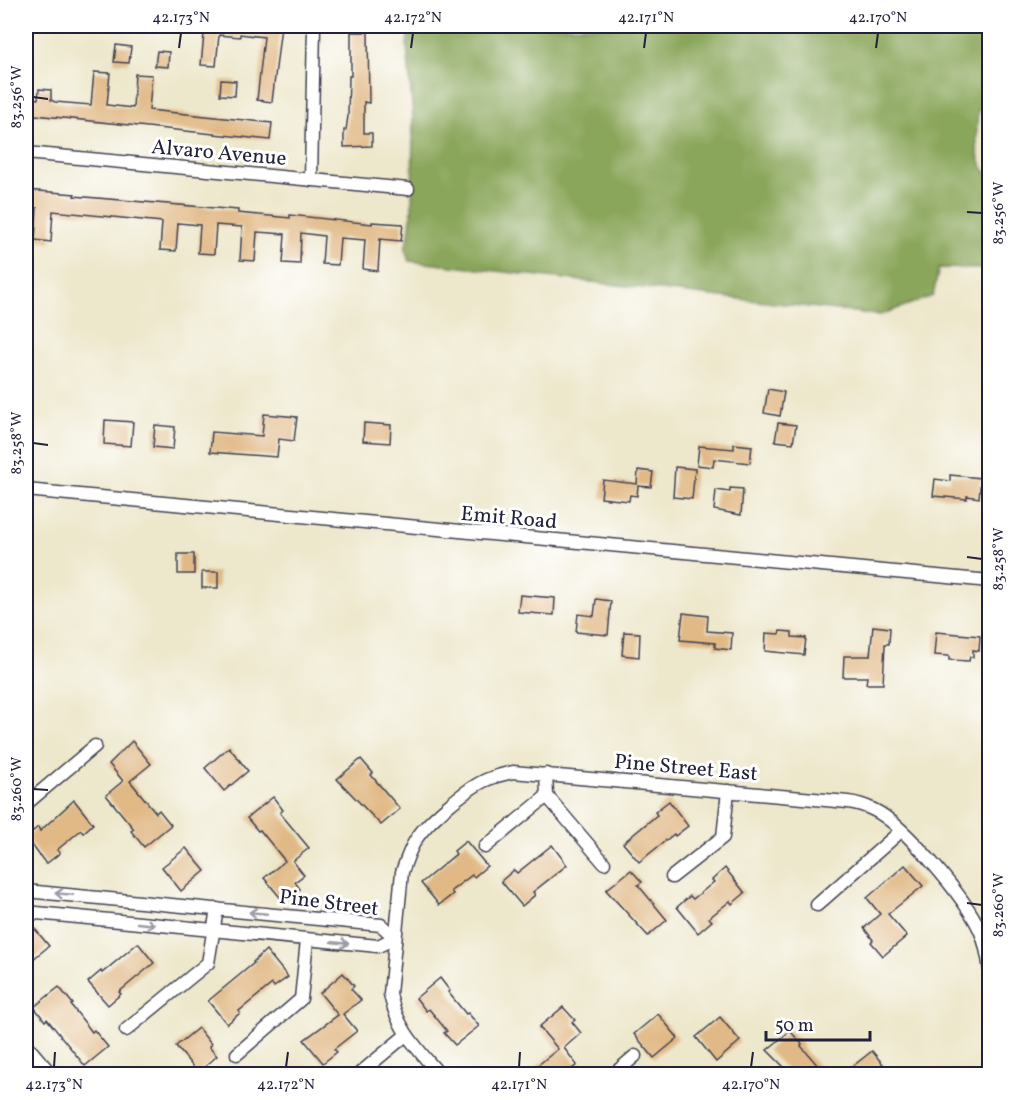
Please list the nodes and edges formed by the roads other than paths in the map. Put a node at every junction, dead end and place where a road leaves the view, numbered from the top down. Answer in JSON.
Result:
{"nodes":[{"id":1,"x":314,"y":26,"type":"edge"},
{"id":2,"x":26,"y":153,"type":"edge"},
{"id":3,"x":311,"y":180,"type":"junction"},
{"id":4,"x":408,"y":189,"type":"dead end"},
{"id":5,"x":26,"y":490,"type":"edge"},
{"id":6,"x":990,"y":581,"type":"edge"},
{"id":7,"x":95,"y":746,"type":"dead end"},
{"id":8,"x":546,"y":774,"type":"junction"},
{"id":9,"x":728,"y":791,"type":"junction"},
{"id":10,"x":547,"y":796,"type":"junction"},
{"id":11,"x":26,"y":804,"type":"edge"},
{"id":12,"x":901,"y":831,"type":"junction"},
{"id":13,"x":485,"y":847,"type":"dead end"},
{"id":14,"x":604,"y":863,"type":"dead end"},
{"id":15,"x":672,"y":877,"type":"dead end"},
{"id":16,"x":26,"y":891,"type":"edge"},
{"id":17,"x":94,"y":897,"type":"junction"},
{"id":18,"x":817,"y":905,"type":"dead end"},
{"id":19,"x":217,"y":909,"type":"junction"},
{"id":20,"x":26,"y":912,"type":"edge"},
{"id":21,"x":285,"y":915,"type":"junction"},
{"id":22,"x":91,"y":918,"type":"junction"},
{"id":23,"x":215,"y":930,"type":"junction"},
{"id":24,"x":283,"y":937,"type":"junction"},
{"id":25,"x":395,"y":938,"type":"junction"},
{"id":26,"x":307,"y":940,"type":"junction"},
{"id":27,"x":990,"y":970,"type":"edge"},
{"id":28,"x":126,"y":1030,"type":"dead end"},
{"id":29,"x":406,"y":1035,"type":"junction"},
{"id":30,"x":26,"y":1045,"type":"edge"},
{"id":31,"x":237,"y":1054,"type":"dead end"},
{"id":32,"x":635,"y":1056,"type":"dead end"},
{"id":33,"x":51,"y":1074,"type":"edge"},
{"id":34,"x":359,"y":1074,"type":"edge"},
{"id":35,"x":439,"y":1074,"type":"edge"},
{"id":36,"x":614,"y":1074,"type":"edge"}],
"edges":[{"from":1,"to":3,"type":"street"},
{"from":2,"to":3,"type":"street","name":"Alvaro Avenue"},
{"from":3,"to":4,"type":"street","name":"Alvaro Avenue"},
{"from":5,"to":6,"type":"street","name":"Emit Road"},
{"from":7,"to":11,"type":"street"},
{"from":8,"to":9,"type":"street","name":"Pine Street East"},
{"from":8,"to":10,"type":"street"},
{"from":8,"to":25,"type":"street","name":"Pine Street East"},
{"from":9,"to":12,"type":"street","name":"Pine Street East"},
{"from":9,"to":15,"type":"street"},
{"from":10,"to":13,"type":"street"},
{"from":10,"to":14,"type":"street"},
{"from":12,"to":18,"type":"street"},
{"from":12,"to":27,"type":"street","name":"Pine Street East"},
{"from":17,"to":16,"type":"street","name":"Pine Street","one_way":true},
{"from":17,"to":19,"type":"street","name":"Pine Street"},
{"from":17,"to":22,"type":"street"},
{"from":21,"to":19,"type":"street","name":"Pine Street","one_way":true},
{"from":19,"to":23,"type":"street"},
{"from":20,"to":22,"type":"street","name":"Pine Street"},
{"from":21,"to":24,"type":"street"},
{"from":21,"to":25,"type":"street","name":"Pine Street"},
{"from":22,"to":23,"type":"street","name":"Pine Street","one_way":true},
{"from":23,"to":24,"type":"street","name":"Pine Street"},
{"from":23,"to":28,"type":"street"},
{"from":24,"to":26,"type":"street","name":"Pine Street"},
{"from":26,"to":25,"type":"street","name":"Pine Street","one_way":true},
{"from":25,"to":29,"type":"street","name":"Pine Street East"},
{"from":26,"to":31,"type":"street"},
{"from":29,"to":34,"type":"street"},
{"from":29,"to":35,"type":"street","name":"Pine Street East"},
{"from":30,"to":33,"type":"street"},
{"from":32,"to":36,"type":"street"}]}
